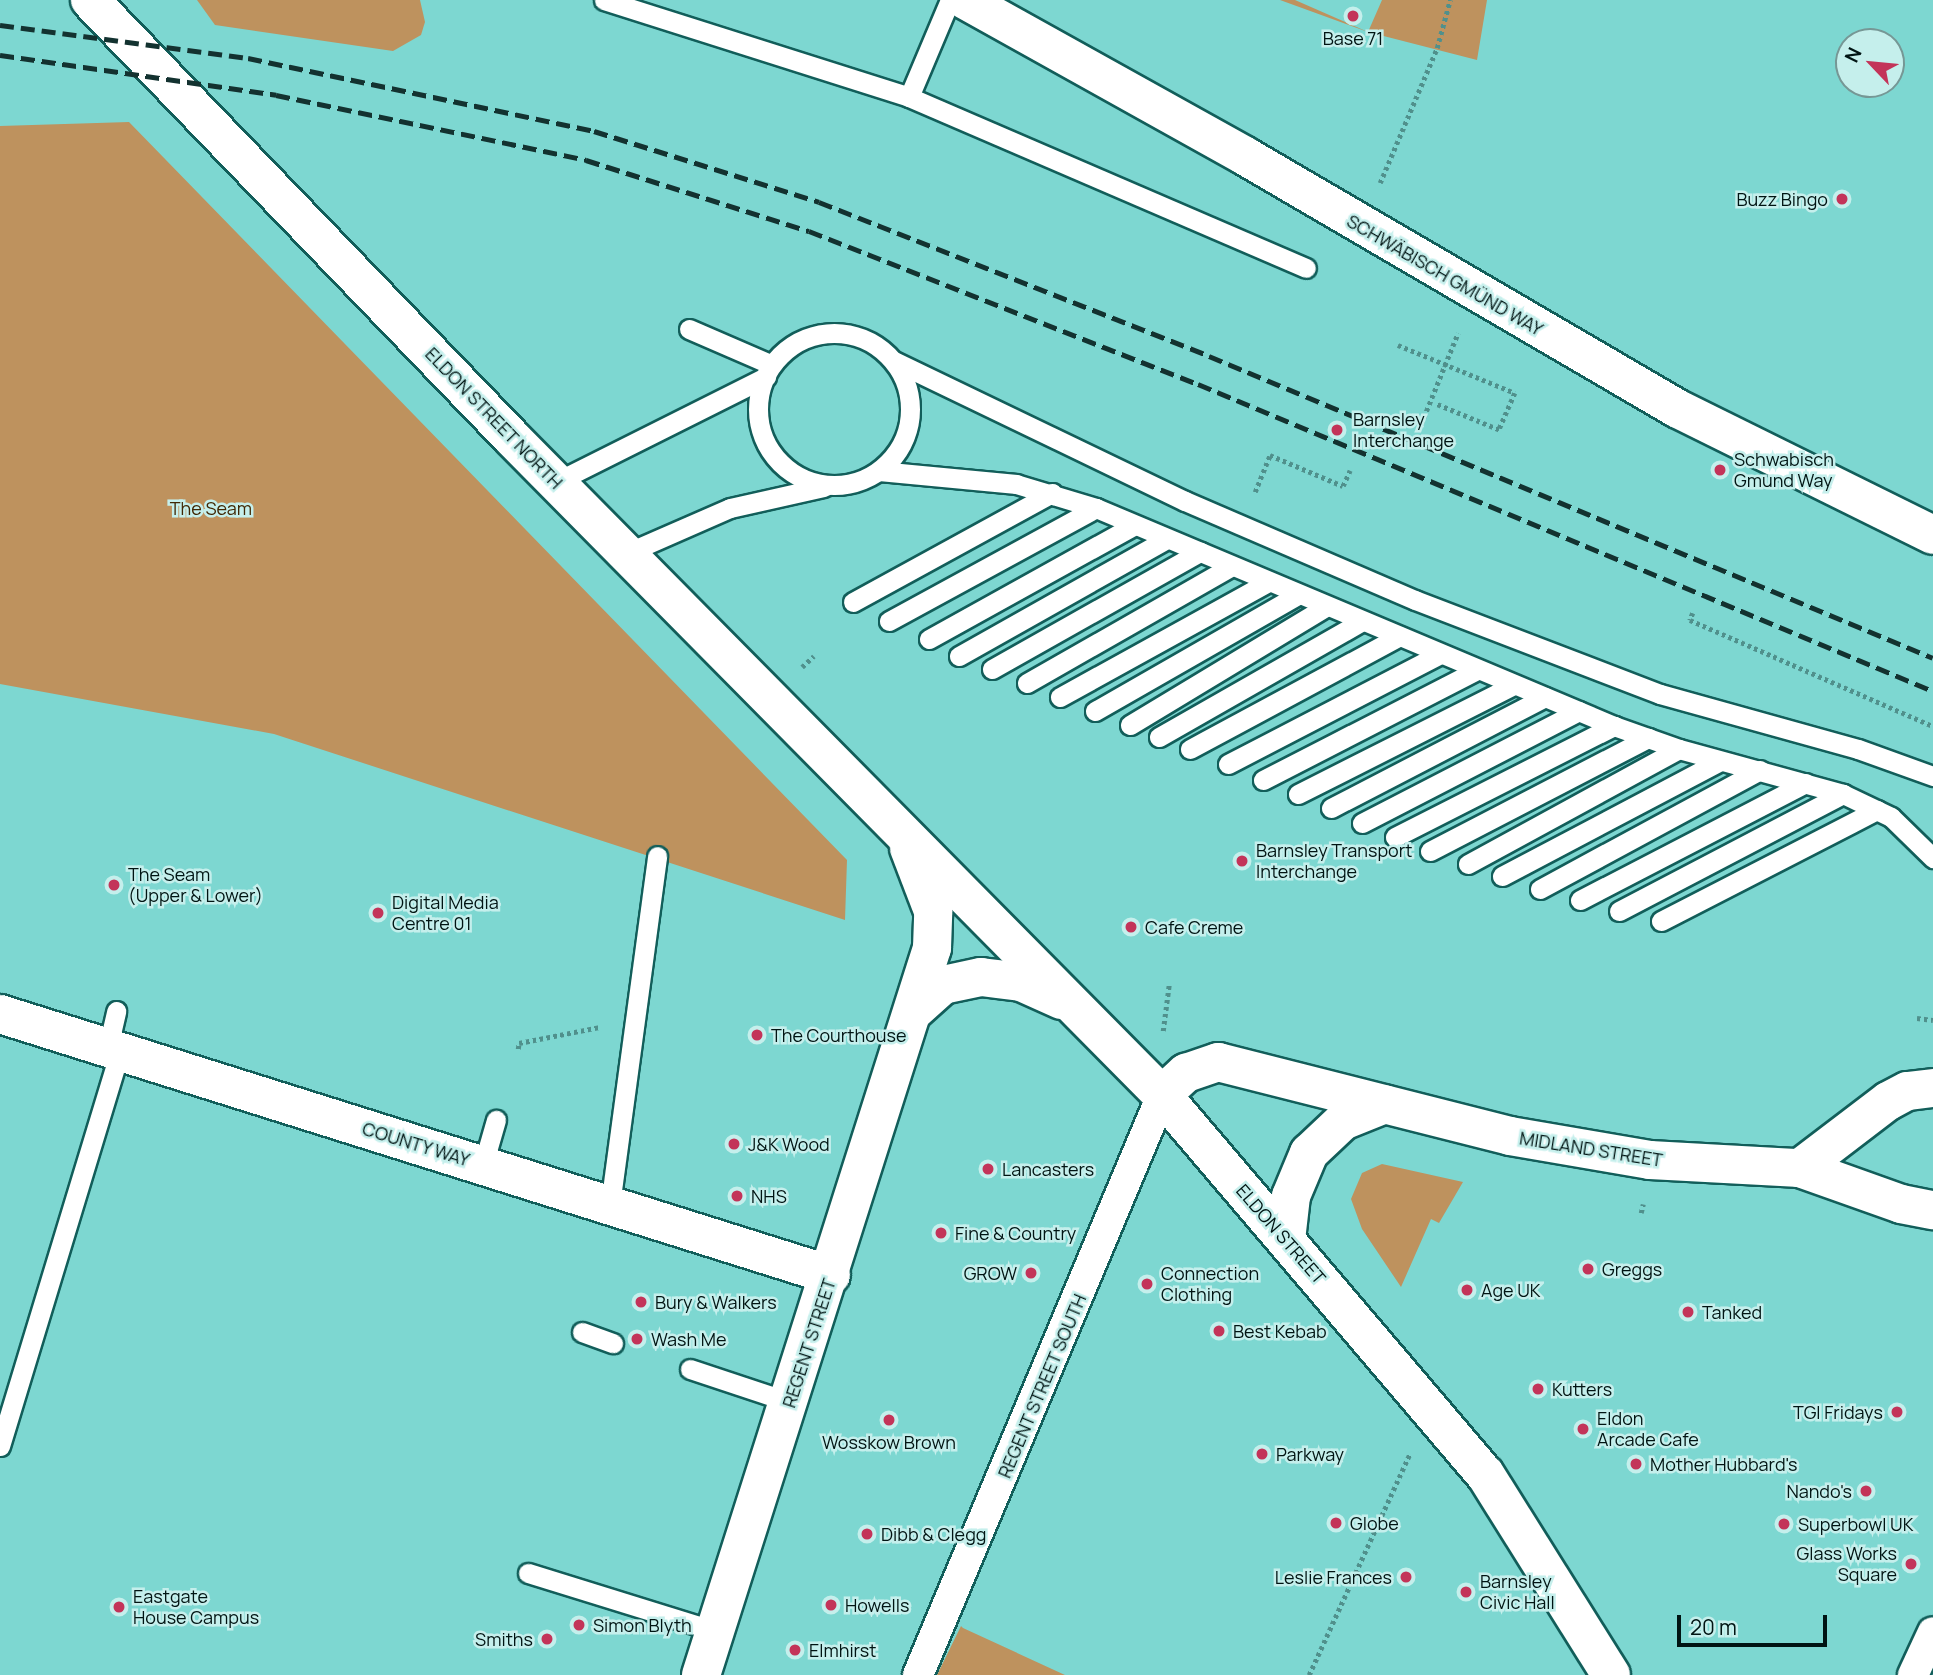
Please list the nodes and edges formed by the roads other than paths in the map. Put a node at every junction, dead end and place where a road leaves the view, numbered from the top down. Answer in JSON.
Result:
{"nodes":[{"id":1,"x":90,"y":0,"type":"edge"},
{"id":2,"x":604,"y":0,"type":"edge"},
{"id":3,"x":950,"y":0,"type":"edge"},
{"id":4,"x":965,"y":0,"type":"edge"},
{"id":5,"x":908,"y":97,"type":"junction"},
{"id":6,"x":1306,"y":268,"type":"dead end"},
{"id":7,"x":689,"y":329,"type":"dead end"},
{"id":8,"x":894,"y":361,"type":"junction"},
{"id":9,"x":769,"y":371,"type":"junction"},
{"id":10,"x":879,"y":471,"type":"junction"},
{"id":11,"x":556,"y":482,"type":"junction"},
{"id":12,"x":832,"y":486,"type":"junction"},
{"id":13,"x":1052,"y":493,"type":"junction"},
{"id":14,"x":1096,"y":508,"type":"junction"},
{"id":15,"x":1135,"y":525,"type":"junction"},
{"id":16,"x":1933,"y":534,"type":"edge"},
{"id":17,"x":1167,"y":539,"type":"junction"},
{"id":18,"x":1200,"y":552,"type":"junction"},
{"id":19,"x":627,"y":553,"type":"junction"},
{"id":20,"x":1232,"y":566,"type":"junction"},
{"id":21,"x":1268,"y":582,"type":"junction"},
{"id":22,"x":1298,"y":594,"type":"junction"},
{"id":23,"x":853,"y":602,"type":"dead end"},
{"id":24,"x":1327,"y":606,"type":"junction"},
{"id":25,"x":889,"y":621,"type":"dead end"},
{"id":26,"x":1362,"y":621,"type":"junction"},
{"id":27,"x":1400,"y":636,"type":"junction"},
{"id":28,"x":929,"y":639,"type":"dead end"},
{"id":29,"x":1440,"y":654,"type":"junction"},
{"id":30,"x":959,"y":656,"type":"dead end"},
{"id":31,"x":992,"y":669,"type":"dead end"},
{"id":32,"x":1478,"y":670,"type":"junction"},
{"id":33,"x":1027,"y":683,"type":"dead end"},
{"id":34,"x":1514,"y":685,"type":"junction"},
{"id":35,"x":1060,"y":697,"type":"dead end"},
{"id":36,"x":1545,"y":697,"type":"junction"},
{"id":37,"x":1095,"y":711,"type":"dead end"},
{"id":38,"x":1579,"y":711,"type":"junction"},
{"id":39,"x":1130,"y":725,"type":"dead end"},
{"id":40,"x":1614,"y":726,"type":"junction"},
{"id":41,"x":1159,"y":737,"type":"dead end"},
{"id":42,"x":1648,"y":738,"type":"junction"},
{"id":43,"x":1189,"y":749,"type":"dead end"},
{"id":44,"x":1679,"y":749,"type":"junction"},
{"id":45,"x":1720,"y":761,"type":"junction"},
{"id":46,"x":1228,"y":764,"type":"dead end"},
{"id":47,"x":1760,"y":770,"type":"junction"},
{"id":48,"x":1933,"y":776,"type":"edge"},
{"id":49,"x":1263,"y":780,"type":"dead end"},
{"id":50,"x":1806,"y":783,"type":"junction"},
{"id":51,"x":1298,"y":794,"type":"dead end"},
{"id":52,"x":1843,"y":794,"type":"junction"},
{"id":53,"x":1331,"y":808,"type":"dead end"},
{"id":54,"x":1877,"y":810,"type":"junction"},
{"id":55,"x":1362,"y":822,"type":"dead end"},
{"id":56,"x":902,"y":833,"type":"junction"},
{"id":57,"x":1395,"y":837,"type":"dead end"},
{"id":58,"x":1430,"y":851,"type":"dead end"},
{"id":59,"x":657,"y":856,"type":"dead end"},
{"id":60,"x":1933,"y":858,"type":"edge"},
{"id":61,"x":1468,"y":864,"type":"dead end"},
{"id":62,"x":1502,"y":876,"type":"dead end"},
{"id":63,"x":1541,"y":889,"type":"dead end"},
{"id":64,"x":1580,"y":900,"type":"dead end"},
{"id":65,"x":1619,"y":911,"type":"dead end"},
{"id":66,"x":1661,"y":921,"type":"dead end"},
{"id":67,"x":1079,"y":1008,"type":"junction"},
{"id":68,"x":914,"y":1011,"type":"junction"},
{"id":69,"x":0,"y":1014,"type":"edge"},
{"id":70,"x":115,"y":1037,"type":"junction"},
{"id":71,"x":1933,"y":1088,"type":"edge"},
{"id":72,"x":1162,"y":1095,"type":"junction"},
{"id":73,"x":1385,"y":1104,"type":"junction"},
{"id":74,"x":496,"y":1120,"type":"dead end"},
{"id":75,"x":484,"y":1166,"type":"junction"},
{"id":76,"x":1800,"y":1167,"type":"junction"},
{"id":77,"x":610,"y":1205,"type":"junction"},
{"id":78,"x":1933,"y":1210,"type":"edge"},
{"id":79,"x":1286,"y":1240,"type":"junction"},
{"id":80,"x":831,"y":1275,"type":"junction"},
{"id":81,"x":582,"y":1332,"type":"dead end"},
{"id":82,"x":614,"y":1343,"type":"dead end"},
{"id":83,"x":690,"y":1369,"type":"dead end"},
{"id":84,"x":789,"y":1402,"type":"junction"},
{"id":85,"x":0,"y":1446,"type":"edge"},
{"id":86,"x":528,"y":1573,"type":"dead end"},
{"id":87,"x":715,"y":1631,"type":"junction"},
{"id":88,"x":1933,"y":1632,"type":"edge"},
{"id":89,"x":701,"y":1675,"type":"edge"},
{"id":90,"x":918,"y":1675,"type":"edge"},
{"id":91,"x":1611,"y":1675,"type":"edge"},
{"id":92,"x":1913,"y":1675,"type":"edge"}],
"edges":[{"from":1,"to":11,"type":"street","name":"ELDON STREET NORTH"},
{"from":2,"to":5,"type":"lane"},
{"from":3,"to":5,"type":"lane"},
{"from":4,"to":16,"type":"street","name":"SCHWÄBISCH GMÜND WAY"},
{"from":5,"to":6,"type":"lane"},
{"from":7,"to":9,"type":"lane"},
{"from":8,"to":9,"type":"lane"},
{"from":8,"to":10,"type":"lane"},
{"from":8,"to":48,"type":"lane"},
{"from":9,"to":11,"type":"lane"},
{"from":9,"to":12,"type":"lane"},
{"from":10,"to":12,"type":"lane"},
{"from":10,"to":13,"type":"lane"},
{"from":11,"to":19,"type":"street","name":"ELDON STREET NORTH"},
{"from":12,"to":19,"type":"lane"},
{"from":13,"to":14,"type":"lane"},
{"from":13,"to":23,"type":"lane"},
{"from":14,"to":15,"type":"lane"},
{"from":14,"to":25,"type":"lane"},
{"from":15,"to":17,"type":"lane"},
{"from":15,"to":28,"type":"lane"},
{"from":17,"to":18,"type":"lane"},
{"from":17,"to":30,"type":"lane"},
{"from":18,"to":20,"type":"lane"},
{"from":18,"to":31,"type":"lane"},
{"from":19,"to":56,"type":"street","name":"ELDON STREET NORTH"},
{"from":20,"to":21,"type":"lane"},
{"from":20,"to":33,"type":"lane"},
{"from":21,"to":22,"type":"lane"},
{"from":21,"to":35,"type":"lane"},
{"from":22,"to":24,"type":"lane"},
{"from":22,"to":37,"type":"lane"},
{"from":24,"to":26,"type":"lane"},
{"from":24,"to":39,"type":"lane"},
{"from":26,"to":27,"type":"lane"},
{"from":26,"to":41,"type":"lane"},
{"from":27,"to":29,"type":"lane"},
{"from":27,"to":43,"type":"lane"},
{"from":29,"to":32,"type":"lane"},
{"from":29,"to":46,"type":"lane"},
{"from":32,"to":34,"type":"lane"},
{"from":32,"to":49,"type":"lane"},
{"from":34,"to":36,"type":"lane"},
{"from":34,"to":51,"type":"lane"},
{"from":36,"to":38,"type":"lane"},
{"from":36,"to":53,"type":"lane"},
{"from":38,"to":40,"type":"lane"},
{"from":38,"to":55,"type":"lane"},
{"from":40,"to":42,"type":"lane"},
{"from":40,"to":57,"type":"lane"},
{"from":42,"to":44,"type":"lane"},
{"from":42,"to":58,"type":"lane"},
{"from":44,"to":45,"type":"lane"},
{"from":44,"to":61,"type":"lane"},
{"from":45,"to":47,"type":"lane"},
{"from":45,"to":62,"type":"lane"},
{"from":47,"to":50,"type":"lane"},
{"from":47,"to":63,"type":"lane"},
{"from":50,"to":52,"type":"lane"},
{"from":50,"to":64,"type":"lane"},
{"from":52,"to":54,"type":"lane"},
{"from":52,"to":65,"type":"lane"},
{"from":54,"to":60,"type":"lane"},
{"from":54,"to":66,"type":"lane"},
{"from":56,"to":67,"type":"street","name":"ELDON STREET"},
{"from":56,"to":68,"type":"street","name":"REGENT STREET"},
{"from":59,"to":77,"type":"lane"},
{"from":67,"to":68,"type":"street"},
{"from":67,"to":72,"type":"street","name":"ELDON STREET"},
{"from":68,"to":80,"type":"street","name":"REGENT STREET"},
{"from":69,"to":70,"type":"street","name":"COUNTY WAY"},
{"from":70,"to":75,"type":"street","name":"COUNTY WAY"},
{"from":70,"to":85,"type":"lane"},
{"from":71,"to":76,"type":"street"},
{"from":72,"to":73,"type":"street","name":"MIDLAND STREET"},
{"from":72,"to":79,"type":"street","name":"ELDON STREET"},
{"from":72,"to":90,"type":"street","name":"REGENT STREET SOUTH"},
{"from":73,"to":76,"type":"street","name":"MIDLAND STREET"},
{"from":73,"to":79,"type":"street"},
{"from":74,"to":75,"type":"lane"},
{"from":75,"to":77,"type":"street","name":"COUNTY WAY"},
{"from":76,"to":78,"type":"street","name":"MIDLAND STREET"},
{"from":77,"to":80,"type":"street","name":"COUNTY WAY"},
{"from":79,"to":91,"type":"street","name":"ELDON STREET"},
{"from":80,"to":84,"type":"street","name":"REGENT STREET"},
{"from":81,"to":82,"type":"lane"},
{"from":83,"to":84,"type":"lane"},
{"from":84,"to":87,"type":"street","name":"REGENT STREET"},
{"from":86,"to":87,"type":"lane"},
{"from":87,"to":89,"type":"street","name":"REGENT STREET"},
{"from":88,"to":92,"type":"street"}]}
